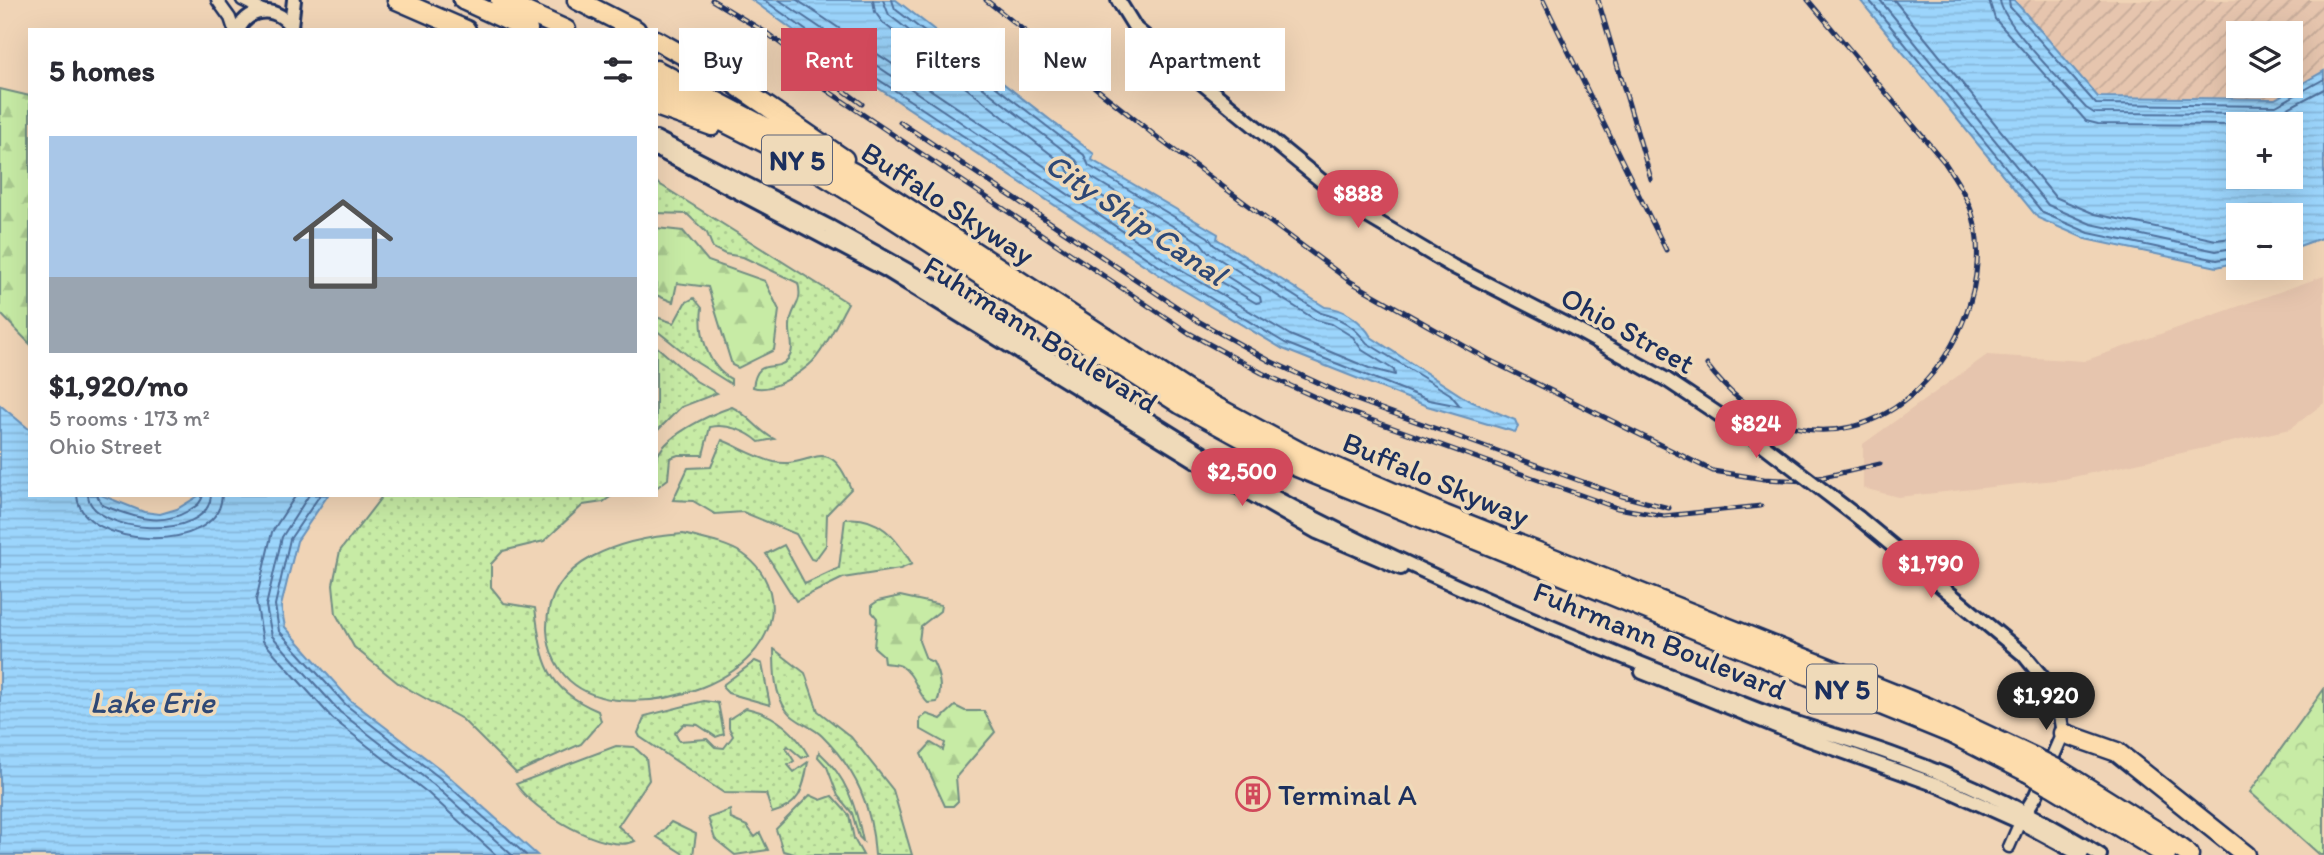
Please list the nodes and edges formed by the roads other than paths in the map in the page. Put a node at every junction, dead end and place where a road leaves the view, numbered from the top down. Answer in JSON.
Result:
{"nodes":[{"id":1,"x":217,"y":0,"type":"edge"},
{"id":2,"x":242,"y":0,"type":"edge"},
{"id":3,"x":286,"y":0,"type":"edge"},
{"id":4,"x":294,"y":0,"type":"edge"},
{"id":5,"x":397,"y":0,"type":"edge"},
{"id":6,"x":463,"y":0,"type":"edge"},
{"id":7,"x":500,"y":0,"type":"edge"},
{"id":8,"x":576,"y":0,"type":"edge"},
{"id":9,"x":1118,"y":0,"type":"edge"},
{"id":10,"x":267,"y":11,"type":"junction"},
{"id":11,"x":235,"y":28,"type":"edge"},
{"id":12,"x":238,"y":28,"type":"edge"},
{"id":13,"x":292,"y":28,"type":"edge"},
{"id":14,"x":461,"y":28,"type":"edge"},
{"id":15,"x":524,"y":28,"type":"edge"},
{"id":16,"x":562,"y":28,"type":"edge"},
{"id":17,"x":632,"y":28,"type":"edge"},
{"id":18,"x":658,"y":41,"type":"edge"},
{"id":19,"x":658,"y":71,"type":"edge"},
{"id":20,"x":658,"y":89,"type":"edge"},
{"id":21,"x":658,"y":107,"type":"edge"},
{"id":22,"x":658,"y":139,"type":"edge"},
{"id":23,"x":658,"y":150,"type":"edge"},
{"id":24,"x":793,"y":157,"type":"junction"},
{"id":25,"x":854,"y":173,"type":"junction"},
{"id":26,"x":943,"y":241,"type":"junction"},
{"id":27,"x":888,"y":265,"type":"junction"},
{"id":28,"x":2063,"y":733,"type":"junction"},
{"id":29,"x":2031,"y":765,"type":"junction"},
{"id":30,"x":2054,"y":778,"type":"junction"},
{"id":31,"x":2023,"y":816,"type":"junction"},
{"id":32,"x":2009,"y":847,"type":"dead end"},
{"id":33,"x":2081,"y":855,"type":"edge"},
{"id":34,"x":2100,"y":855,"type":"edge"},
{"id":35,"x":2166,"y":855,"type":"edge"},
{"id":36,"x":2189,"y":855,"type":"edge"},
{"id":37,"x":2246,"y":855,"type":"edge"}],
"edges":[{"from":1,"to":11,"type":"street"},
{"from":2,"to":10,"type":"street"},
{"from":3,"to":10,"type":"street"},
{"from":4,"to":13,"type":"street"},
{"from":5,"to":14,"type":"highway"},
{"from":6,"to":15,"type":"highway"},
{"from":7,"to":16,"type":"highway"},
{"from":8,"to":17,"type":"highway"},
{"from":9,"to":28,"type":"street","name":"Ohio Street","bridge":true},
{"from":10,"to":12,"type":"street"},
{"from":10,"to":13,"type":"street"},
{"from":18,"to":25,"type":"highway"},
{"from":19,"to":25,"type":"highway","name":"Buffalo Skyway","number":"NY 5"},
{"from":20,"to":24,"type":"highway","name":"Buffalo Skyway","number":"NY 5"},
{"from":21,"to":24,"type":"highway"},
{"from":22,"to":27,"type":"street","name":"Fuhrmann Boulevard"},
{"from":23,"to":27,"type":"street","name":"Fuhrmann Boulevard"},
{"from":24,"to":26,"type":"highway","name":"Buffalo Skyway","number":"NY 5"},
{"from":25,"to":26,"type":"highway","name":"Buffalo Skyway","number":"NY 5"},
{"from":26,"to":29,"type":"highway","name":"Buffalo Skyway","number":"NY 5"},
{"from":26,"to":29,"type":"highway","name":"Buffalo Skyway","number":"NY 5"},
{"from":27,"to":31,"type":"street","name":"Fuhrmann Boulevard"},
{"from":28,"to":31,"type":"street"},
{"from":28,"to":37,"type":"highway"},
{"from":29,"to":30,"type":"highway","name":"Buffalo Skyway","number":"NY 5","bridge":true},
{"from":30,"to":35,"type":"highway","name":"Buffalo Skyway","number":"NY 5"},
{"from":30,"to":36,"type":"highway","name":"Buffalo Skyway","number":"NY 5"},
{"from":31,"to":32,"type":"street"},
{"from":31,"to":33,"type":"street","name":"Fuhrmann Boulevard"},
{"from":31,"to":34,"type":"street","name":"Fuhrmann Boulevard"}]}
